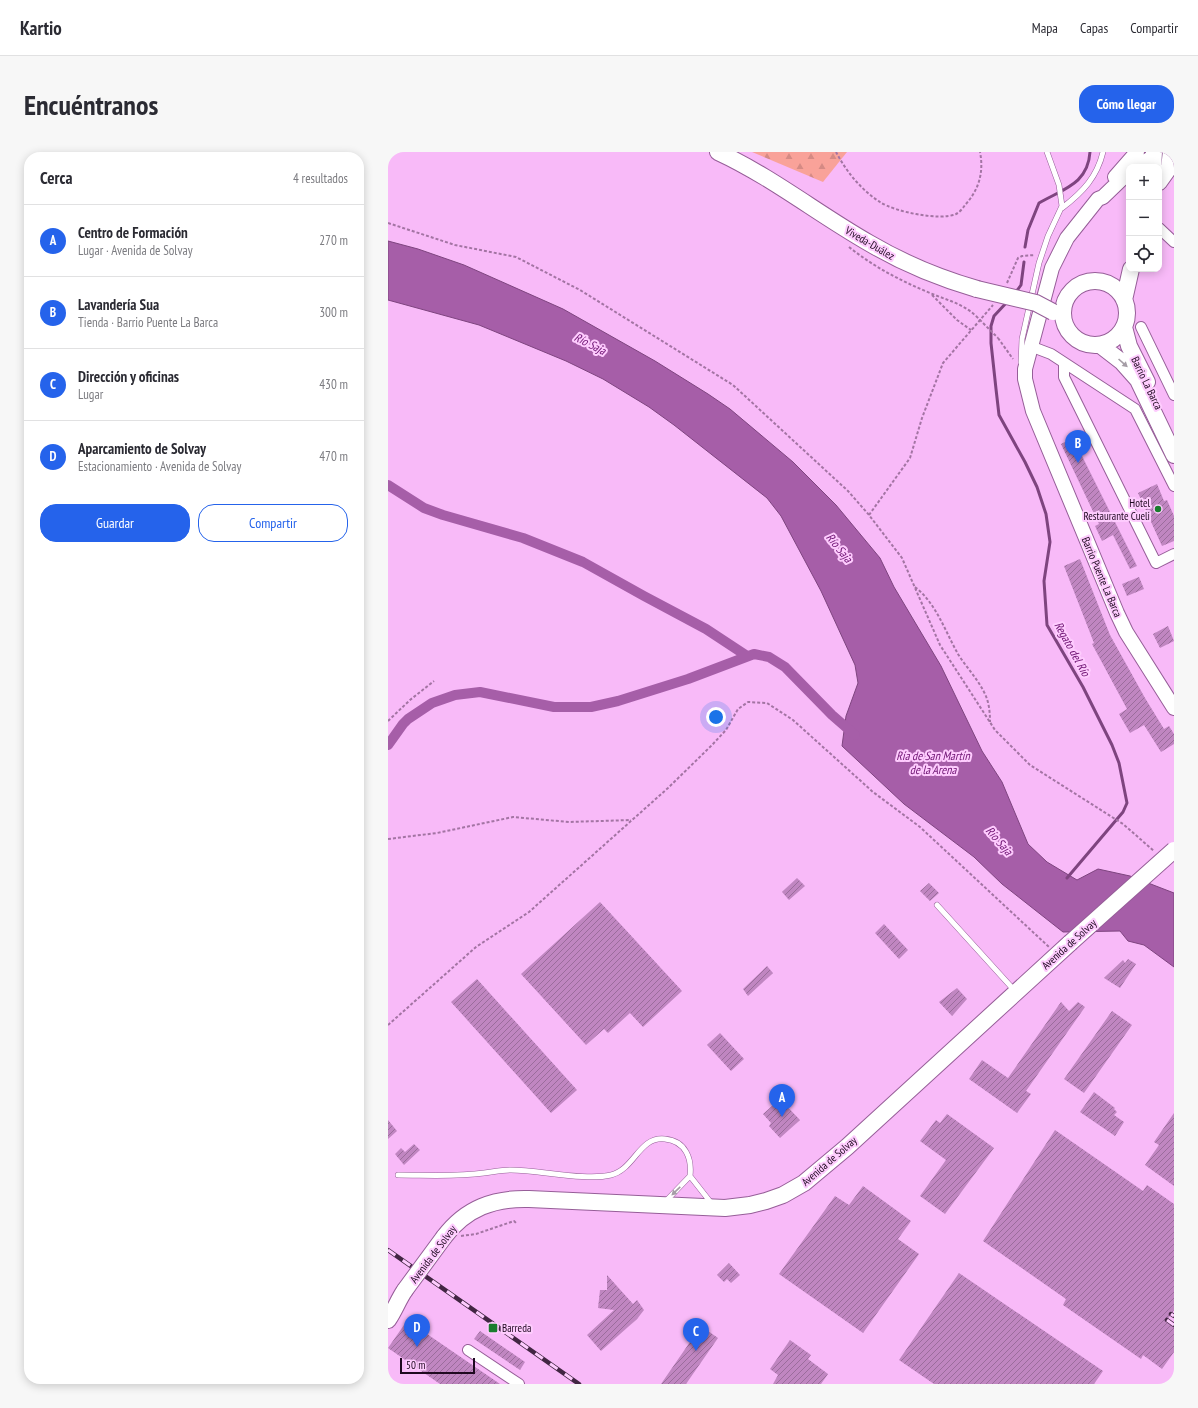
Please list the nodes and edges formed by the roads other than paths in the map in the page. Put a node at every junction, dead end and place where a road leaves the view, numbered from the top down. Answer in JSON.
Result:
{"nodes":[{"id":1,"x":718,"y":152,"type":"edge"},
{"id":2,"x":1047,"y":152,"type":"edge"},
{"id":3,"x":1103,"y":152,"type":"edge"},
{"id":4,"x":1163,"y":156,"type":"edge"},
{"id":5,"x":1135,"y":157,"type":"edge"},
{"id":6,"x":1126,"y":178,"type":"edge"},
{"id":7,"x":1162,"y":178,"type":"edge"},
{"id":8,"x":1098,"y":199,"type":"junction"},
{"id":9,"x":1062,"y":208,"type":"junction"},
{"id":10,"x":1162,"y":231,"type":"edge"},
{"id":11,"x":1174,"y":242,"type":"edge"},
{"id":12,"x":1126,"y":265,"type":"edge"},
{"id":13,"x":1130,"y":272,"type":"edge"},
{"id":14,"x":1106,"y":283,"type":"junction"},
{"id":15,"x":1124,"y":300,"type":"junction"},
{"id":16,"x":1060,"y":306,"type":"junction"},
{"id":17,"x":1124,"y":327,"type":"junction"},
{"id":18,"x":1141,"y":327,"type":"dead end"},
{"id":19,"x":1100,"y":345,"type":"junction"},
{"id":20,"x":1030,"y":346,"type":"junction"},
{"id":21,"x":1064,"y":363,"type":"junction"},
{"id":22,"x":1023,"y":366,"type":"junction"},
{"id":23,"x":1174,"y":395,"type":"edge"},
{"id":24,"x":1174,"y":437,"type":"edge"},
{"id":25,"x":1174,"y":455,"type":"edge"},
{"id":26,"x":1174,"y":486,"type":"edge"},
{"id":27,"x":1174,"y":554,"type":"edge"},
{"id":28,"x":1174,"y":708,"type":"edge"},
{"id":29,"x":1174,"y":850,"type":"edge"},
{"id":30,"x":938,"y":905,"type":"dead end"},
{"id":31,"x":1016,"y":991,"type":"junction"},
{"id":32,"x":398,"y":1175,"type":"dead end"},
{"id":33,"x":690,"y":1176,"type":"junction"},
{"id":34,"x":662,"y":1205,"type":"junction"},
{"id":35,"x":716,"y":1208,"type":"junction"},
{"id":36,"x":398,"y":1299,"type":"edge"},
{"id":37,"x":388,"y":1320,"type":"edge"},
{"id":38,"x":468,"y":1350,"type":"dead end"},
{"id":39,"x":519,"y":1384,"type":"edge"}],
"edges":[{"from":1,"to":16,"type":"main road","name":"Viveda-Duález","bridge":true},
{"from":2,"to":9,"type":"lane"},
{"from":3,"to":9,"type":"lane"},
{"from":4,"to":5,"type":"street","name":"Barrio Puente La Barca"},
{"from":4,"to":7,"type":"main road"},
{"from":5,"to":8,"type":"street","name":"Barrio Puente La Barca"},
{"from":6,"to":8,"type":"street","name":"Barrio Puente La Barca"},
{"from":8,"to":20,"type":"street","name":"Barrio Puente La Barca"},
{"from":9,"to":22,"type":"lane"},
{"from":10,"to":11,"type":"street"},
{"from":12,"to":14,"type":"main road"},
{"from":13,"to":15,"type":"main road"},
{"from":14,"to":15,"type":"main road"},
{"from":14,"to":16,"type":"main road"},
{"from":15,"to":17,"type":"main road"},
{"from":16,"to":19,"type":"main road"},
{"from":17,"to":19,"type":"main road"},
{"from":17,"to":24,"type":"main road","name":"Barrio La Barca"},
{"from":18,"to":23,"type":"street","name":"Barrio La Barca"},
{"from":19,"to":25,"type":"main road","name":"Barrio La Barca","one_way":true},
{"from":20,"to":21,"type":"street"},
{"from":20,"to":22,"type":"street","name":"Barrio Puente La Barca"},
{"from":21,"to":26,"type":"street"},
{"from":21,"to":27,"type":"street"},
{"from":22,"to":28,"type":"street","name":"Barrio Puente La Barca"},
{"from":29,"to":31,"type":"main road","name":"Avenida de Solvay","bridge":true},
{"from":30,"to":31,"type":"lane"},
{"from":31,"to":35,"type":"main road","name":"Avenida de Solvay"},
{"from":32,"to":33,"type":"lane"},
{"from":33,"to":34,"type":"lane","one_way":true},
{"from":33,"to":35,"type":"lane"},
{"from":34,"to":35,"type":"main road","name":"Avenida de Solvay"},
{"from":34,"to":36,"type":"main road","name":"Avenida de Solvay","bridge":true},
{"from":36,"to":37,"type":"main road","name":"Avenida de Solvay"},
{"from":38,"to":39,"type":"street"}]}
